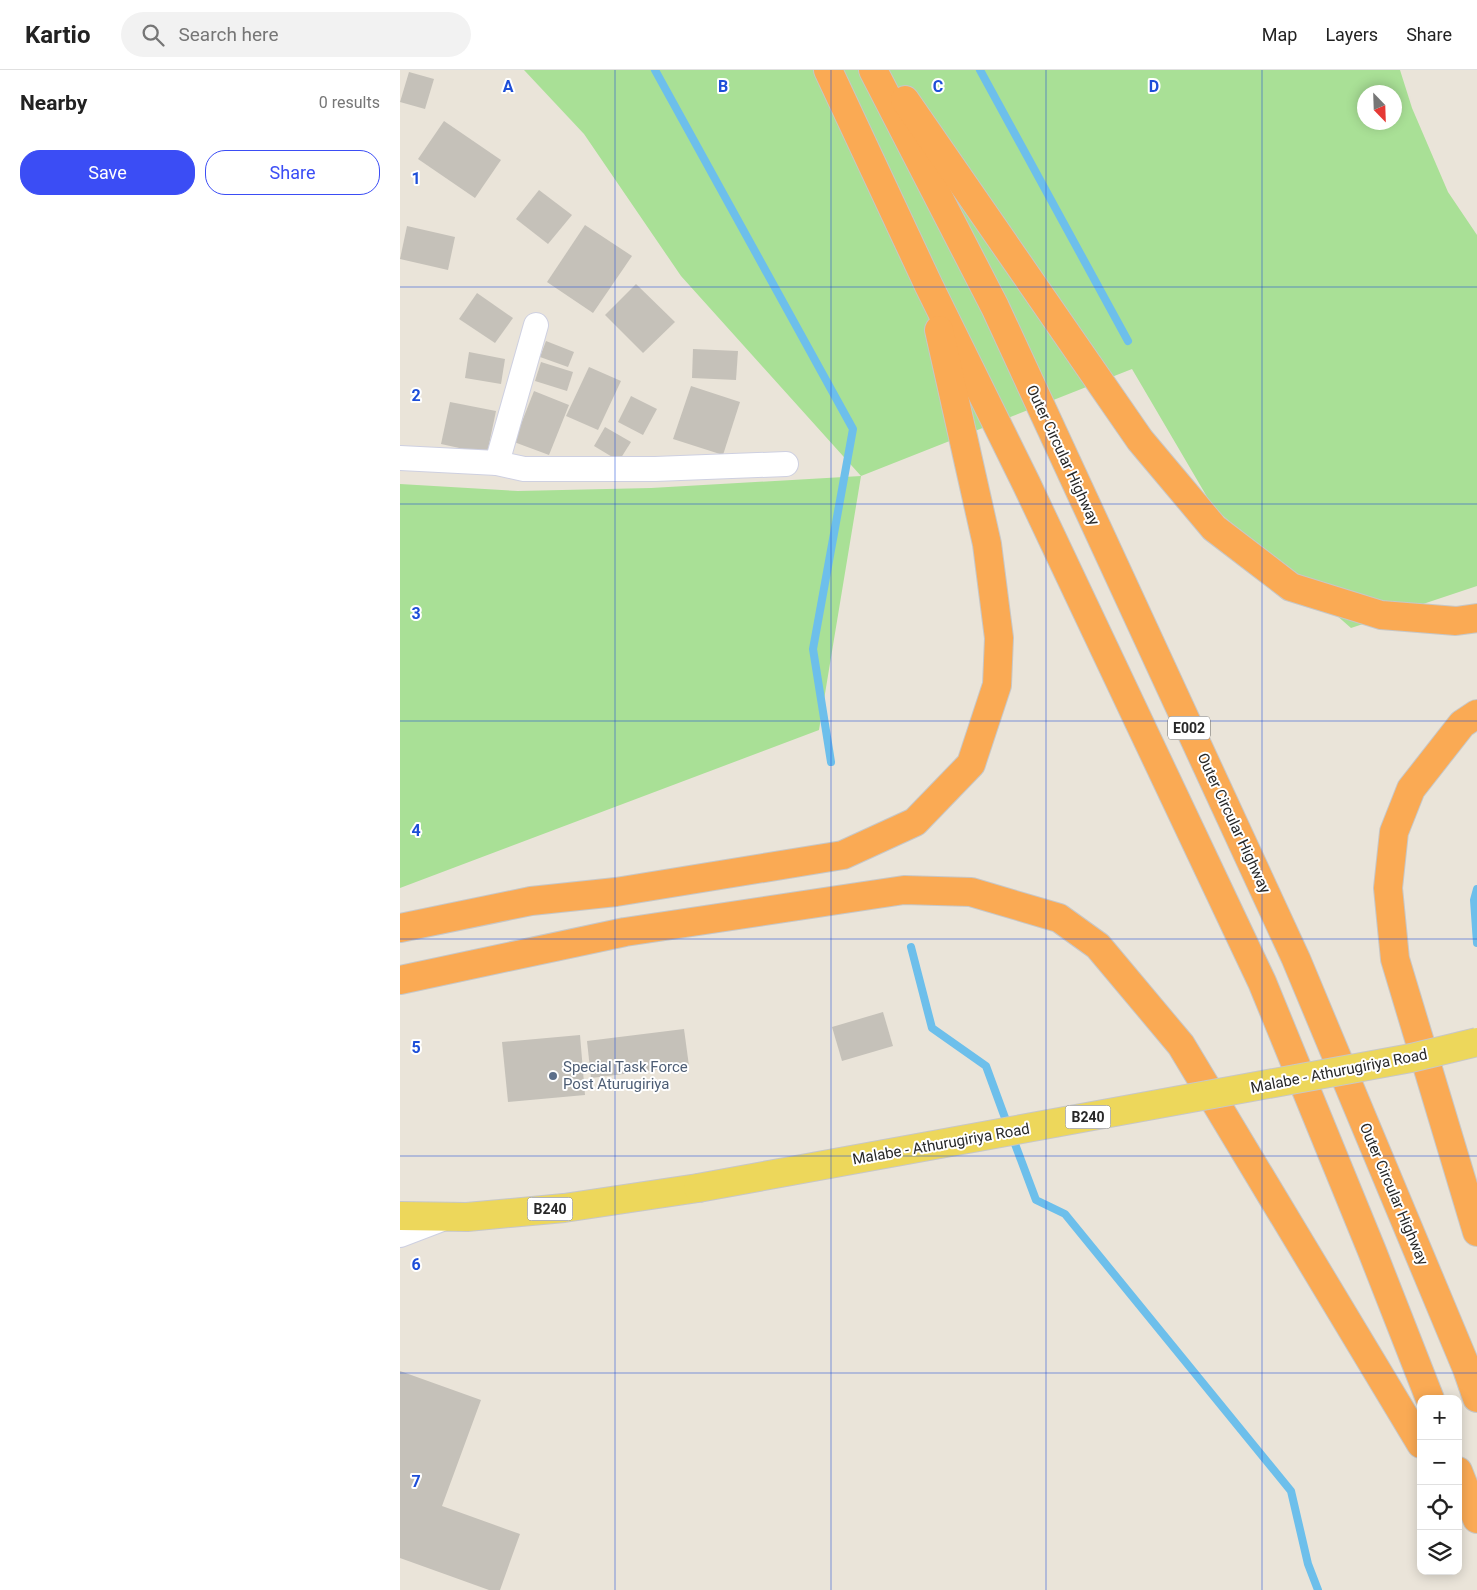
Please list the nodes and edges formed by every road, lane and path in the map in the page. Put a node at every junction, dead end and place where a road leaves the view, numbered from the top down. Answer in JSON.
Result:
{"nodes":[{"id":1,"x":828,"y":70,"type":"edge"},
{"id":2,"x":873,"y":70,"type":"edge"},
{"id":3,"x":884,"y":70,"type":"edge"},
{"id":4,"x":929,"y":286,"type":"junction"},
{"id":5,"x":536,"y":326,"type":"dead end"},
{"id":6,"x":400,"y":458,"type":"edge"},
{"id":7,"x":497,"y":463,"type":"junction"},
{"id":8,"x":786,"y":464,"type":"dead end"},
{"id":9,"x":1477,"y":618,"type":"edge"},
{"id":10,"x":1477,"y":714,"type":"edge"},
{"id":11,"x":400,"y":928,"type":"edge"},
{"id":12,"x":400,"y":980,"type":"edge"},
{"id":13,"x":1477,"y":1042,"type":"edge"},
{"id":14,"x":400,"y":1216,"type":"edge"},
{"id":15,"x":446,"y":1217,"type":"junction"},
{"id":16,"x":1477,"y":1232,"type":"edge"},
{"id":17,"x":400,"y":1235,"type":"edge"},
{"id":18,"x":1428,"y":1395,"type":"edge"},
{"id":19,"x":1477,"y":1398,"type":"edge"},
{"id":20,"x":1419,"y":1440,"type":"edge"},
{"id":21,"x":1462,"y":1481,"type":"edge"},
{"id":22,"x":1462,"y":1515,"type":"edge"},
{"id":23,"x":1477,"y":1519,"type":"edge"},
{"id":24,"x":1477,"y":1540,"type":"edge"}],
"edges":[{"from":1,"to":4,"type":"highway","number":"E002"},
{"from":2,"to":19,"type":"highway","name":"Outer Circular Highway","number":"E002"},
{"from":3,"to":9,"type":"highway"},
{"from":4,"to":11,"type":"highway"},
{"from":4,"to":18,"type":"highway","number":"E002"},
{"from":5,"to":7,"type":"street"},
{"from":6,"to":7,"type":"street"},
{"from":7,"to":8,"type":"street"},
{"from":10,"to":16,"type":"highway"},
{"from":12,"to":20,"type":"highway"},
{"from":13,"to":15,"type":"main road","name":"Malabe - Athurugiriya Road","number":"B240","bridge":true},
{"from":14,"to":15,"type":"main road","name":"Malabe - Athurugiriya Road","number":"B240"},
{"from":15,"to":17,"type":"street"},
{"from":21,"to":23,"type":"highway"},
{"from":22,"to":24,"type":"highway"}]}
